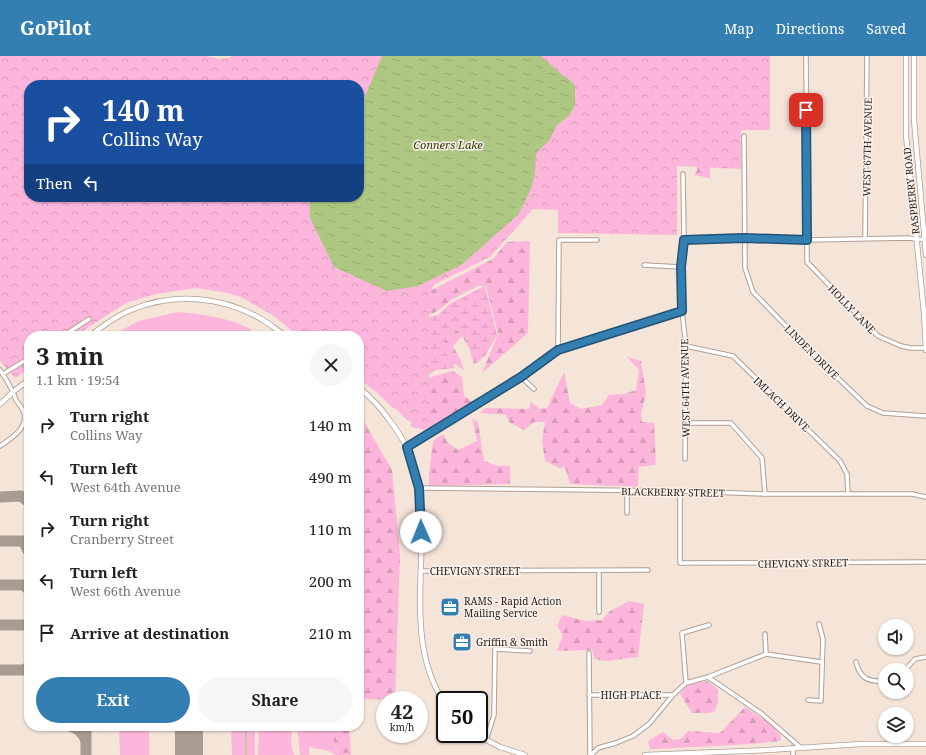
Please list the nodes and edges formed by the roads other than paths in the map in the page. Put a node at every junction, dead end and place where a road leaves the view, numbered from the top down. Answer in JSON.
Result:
{"nodes":[{"id":1,"x":806,"y":56,"type":"edge"},
{"id":2,"x":868,"y":56,"type":"edge"},
{"id":3,"x":906,"y":56,"type":"edge"},
{"id":4,"x":914,"y":56,"type":"edge"},
{"id":5,"x":744,"y":136,"type":"dead end"},
{"id":6,"x":683,"y":174,"type":"dead end"},
{"id":7,"x":744,"y":238,"type":"junction"},
{"id":8,"x":865,"y":238,"type":"junction"},
{"id":9,"x":916,"y":238,"type":"junction"},
{"id":10,"x":597,"y":240,"type":"dead end"},
{"id":11,"x":684,"y":240,"type":"junction"},
{"id":12,"x":807,"y":240,"type":"junction"},
{"id":13,"x":925,"y":240,"type":"edge"},
{"id":14,"x":926,"y":255,"type":"edge"},
{"id":15,"x":644,"y":266,"type":"dead end"},
{"id":16,"x":681,"y":267,"type":"junction"},
{"id":17,"x":682,"y":311,"type":"junction"},
{"id":18,"x":89,"y":319,"type":"dead end"},
{"id":19,"x":71,"y":331,"type":"edge"},
{"id":20,"x":97,"y":331,"type":"edge"},
{"id":21,"x":279,"y":331,"type":"edge"},
{"id":22,"x":686,"y":346,"type":"junction"},
{"id":23,"x":926,"y":349,"type":"edge"},
{"id":24,"x":558,"y":350,"type":"junction"},
{"id":25,"x":24,"y":361,"type":"edge"},
{"id":26,"x":0,"y":370,"type":"edge"},
{"id":27,"x":3,"y":374,"type":"junction"},
{"id":28,"x":521,"y":377,"type":"junction"},
{"id":29,"x":24,"y":384,"type":"edge"},
{"id":30,"x":534,"y":389,"type":"dead end"},
{"id":31,"x":14,"y":391,"type":"junction"},
{"id":32,"x":364,"y":392,"type":"edge"},
{"id":33,"x":0,"y":404,"type":"edge"},
{"id":34,"x":24,"y":414,"type":"edge"},
{"id":35,"x":926,"y":416,"type":"edge"},
{"id":36,"x":24,"y":423,"type":"edge"},
{"id":37,"x":686,"y":423,"type":"junction"},
{"id":38,"x":0,"y":446,"type":"edge"},
{"id":39,"x":407,"y":447,"type":"junction"},
{"id":40,"x":685,"y":459,"type":"dead end"},
{"id":41,"x":419,"y":488,"type":"junction"},
{"id":42,"x":627,"y":491,"type":"junction"},
{"id":43,"x":680,"y":491,"type":"junction"},
{"id":44,"x":765,"y":494,"type":"junction"},
{"id":45,"x":848,"y":494,"type":"junction"},
{"id":46,"x":926,"y":497,"type":"edge"},
{"id":47,"x":627,"y":513,"type":"dead end"},
{"id":48,"x":926,"y":562,"type":"edge"},
{"id":49,"x":648,"y":570,"type":"dead end"},
{"id":50,"x":421,"y":571,"type":"junction"},
{"id":51,"x":598,"y":571,"type":"junction"},
{"id":52,"x":599,"y":612,"type":"dead end"},
{"id":53,"x":819,"y":624,"type":"dead end"},
{"id":54,"x":709,"y":625,"type":"dead end"},
{"id":55,"x":765,"y":634,"type":"dead end"},
{"id":56,"x":530,"y":651,"type":"dead end"},
{"id":57,"x":589,"y":653,"type":"dead end"},
{"id":58,"x":766,"y":654,"type":"junction"},
{"id":59,"x":926,"y":657,"type":"edge"},
{"id":60,"x":821,"y":662,"type":"junction"},
{"id":61,"x":856,"y":662,"type":"dead end"},
{"id":62,"x":912,"y":663,"type":"edge"},
{"id":63,"x":708,"y":677,"type":"junction"},
{"id":64,"x":878,"y":682,"type":"edge"},
{"id":65,"x":686,"y":683,"type":"junction"},
{"id":66,"x":438,"y":691,"type":"edge"},
{"id":67,"x":589,"y":695,"type":"junction"},
{"id":68,"x":673,"y":695,"type":"junction"},
{"id":69,"x":808,"y":700,"type":"dead end"},
{"id":70,"x":488,"y":734,"type":"edge"},
{"id":71,"x":488,"y":741,"type":"edge"},
{"id":72,"x":926,"y":744,"type":"edge"},
{"id":73,"x":800,"y":747,"type":"junction"},
{"id":74,"x":793,"y":748,"type":"junction"},
{"id":75,"x":524,"y":755,"type":"edge"},
{"id":76,"x":591,"y":755,"type":"edge"},
{"id":77,"x":645,"y":755,"type":"edge"},
{"id":78,"x":793,"y":755,"type":"edge"}],
"edges":[{"from":1,"to":12,"type":"street","name":"HOLLY LANE"},
{"from":2,"to":8,"type":"street","name":"WEST 67TH AVENUE"},
{"from":3,"to":9,"type":"main road","name":"RASPBERRY ROAD"},
{"from":4,"to":13,"type":"main road","name":"RASPBERRY ROAD"},
{"from":5,"to":7,"type":"street","name":"LINDEN DRIVE"},
{"from":6,"to":11,"type":"street","name":"WEST 64TH AVENUE"},
{"from":7,"to":11,"type":"street"},
{"from":7,"to":12,"type":"street"},
{"from":7,"to":35,"type":"street","name":"LINDEN DRIVE"},
{"from":8,"to":9,"type":"street"},
{"from":8,"to":12,"type":"street"},
{"from":9,"to":13,"type":"street"},
{"from":9,"to":23,"type":"main road","name":"RASPBERRY ROAD"},
{"from":10,"to":24,"type":"street"},
{"from":11,"to":16,"type":"street","name":"WEST 64TH AVENUE"},
{"from":12,"to":23,"type":"street","name":"HOLLY LANE"},
{"from":13,"to":14,"type":"main road","name":"RASPBERRY ROAD"},
{"from":15,"to":16,"type":"street"},
{"from":16,"to":17,"type":"street","name":"WEST 64TH AVENUE"},
{"from":17,"to":22,"type":"street","name":"WEST 64TH AVENUE"},
{"from":17,"to":24,"type":"street"},
{"from":18,"to":19,"type":"street"},
{"from":20,"to":21,"type":"main road"},
{"from":22,"to":37,"type":"street","name":"WEST 64TH AVENUE"},
{"from":22,"to":45,"type":"street","name":"IMLACH DRIVE"},
{"from":24,"to":28,"type":"street"},
{"from":25,"to":27,"type":"street"},
{"from":26,"to":27,"type":"street"},
{"from":27,"to":31,"type":"street"},
{"from":28,"to":30,"type":"street"},
{"from":28,"to":39,"type":"street"},
{"from":29,"to":31,"type":"main road"},
{"from":31,"to":33,"type":"main road"},
{"from":31,"to":34,"type":"street"},
{"from":32,"to":39,"type":"main road"},
{"from":36,"to":38,"type":"street"},
{"from":37,"to":40,"type":"street","name":"WEST 64TH AVENUE"},
{"from":37,"to":44,"type":"street"},
{"from":39,"to":41,"type":"main road"},
{"from":41,"to":42,"type":"street","name":"BLACKBERRY STREET"},
{"from":41,"to":50,"type":"main road"},
{"from":42,"to":43,"type":"street","name":"BLACKBERRY STREET"},
{"from":42,"to":47,"type":"street"},
{"from":43,"to":44,"type":"street","name":"BLACKBERRY STREET"},
{"from":43,"to":48,"type":"street","name":"CHEVIGNY STREET"},
{"from":44,"to":45,"type":"street","name":"BLACKBERRY STREET"},
{"from":45,"to":46,"type":"street","name":"BLACKBERRY STREET"},
{"from":49,"to":51,"type":"street","name":"CHEVIGNY STREET"},
{"from":50,"to":51,"type":"street","name":"CHEVIGNY STREET"},
{"from":50,"to":66,"type":"main road"},
{"from":51,"to":52,"type":"street"},
{"from":53,"to":60,"type":"street"},
{"from":54,"to":65,"type":"street"},
{"from":55,"to":58,"type":"street"},
{"from":56,"to":70,"type":"street"},
{"from":57,"to":67,"type":"street"},
{"from":58,"to":60,"type":"street"},
{"from":58,"to":63,"type":"street"},
{"from":59,"to":62,"type":"street"},
{"from":60,"to":69,"type":"street"},
{"from":61,"to":64,"type":"street"},
{"from":63,"to":65,"type":"street"},
{"from":63,"to":73,"type":"street"},
{"from":65,"to":68,"type":"street"},
{"from":67,"to":68,"type":"street","name":"HIGH PLACE"},
{"from":67,"to":76,"type":"street"},
{"from":68,"to":76,"type":"street"},
{"from":71,"to":75,"type":"main road"},
{"from":72,"to":73,"type":"main road"},
{"from":73,"to":74,"type":"main road"},
{"from":74,"to":77,"type":"main road"},
{"from":74,"to":78,"type":"street"}]}
